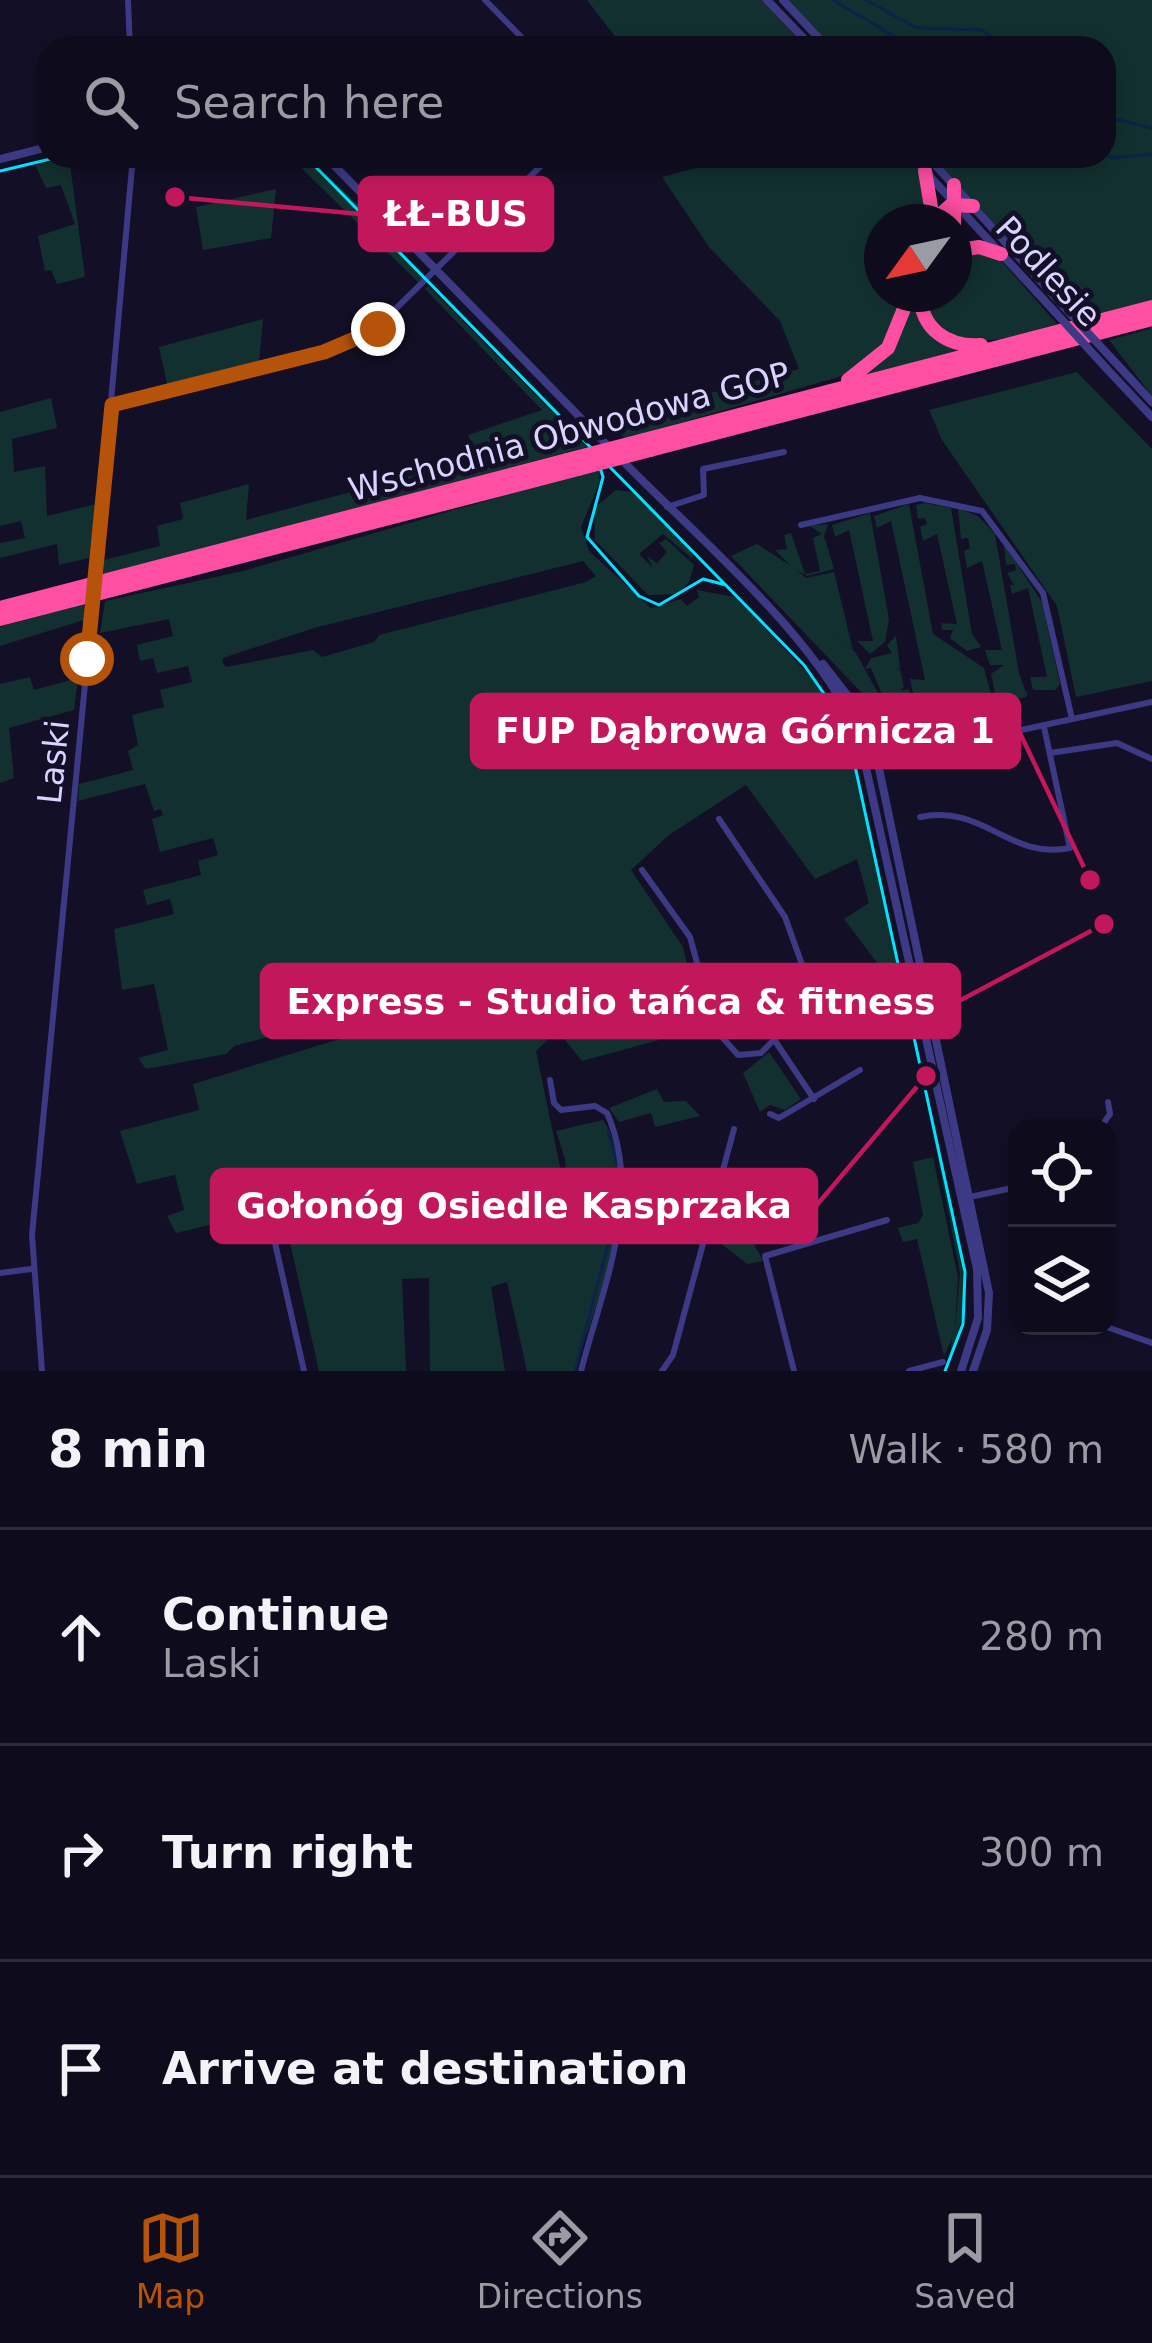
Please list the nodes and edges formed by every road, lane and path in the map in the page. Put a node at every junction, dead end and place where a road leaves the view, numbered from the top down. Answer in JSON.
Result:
{"nodes":[{"id":1,"x":128,"y":0,"type":"edge"},
{"id":2,"x":485,"y":0,"type":"edge"},
{"id":3,"x":767,"y":0,"type":"edge"},
{"id":4,"x":783,"y":0,"type":"edge"},
{"id":5,"x":130,"y":36,"type":"edge"},
{"id":6,"x":520,"y":36,"type":"edge"},
{"id":7,"x":802,"y":36,"type":"edge"},
{"id":8,"x":817,"y":36,"type":"edge"},
{"id":9,"x":36,"y":150,"type":"edge"},
{"id":10,"x":0,"y":159,"type":"edge"},
{"id":11,"x":132,"y":168,"type":"edge"},
{"id":12,"x":337,"y":168,"type":"edge"},
{"id":13,"x":539,"y":168,"type":"edge"},
{"id":14,"x":926,"y":168,"type":"edge"},
{"id":15,"x":930,"y":168,"type":"edge"},
{"id":16,"x":931,"y":168,"type":"edge"},
{"id":17,"x":954,"y":185,"type":"joint"},
{"id":18,"x":931,"y":204,"type":"edge"},
{"id":19,"x":963,"y":204,"type":"edge"},
{"id":20,"x":964,"y":204,"type":"edge"},
{"id":21,"x":972,"y":214,"type":"edge"},
{"id":22,"x":972,"y":215,"type":"edge"},
{"id":23,"x":972,"y":248,"type":"edge"},
{"id":24,"x":1001,"y":254,"type":"junction"},
{"id":25,"x":437,"y":270,"type":"junction"},
{"id":26,"x":1152,"y":307,"type":"edge"},
{"id":27,"x":1059,"y":309,"type":"junction"},
{"id":28,"x":903,"y":312,"type":"edge"},
{"id":29,"x":923,"y":312,"type":"edge"},
{"id":30,"x":1152,"y":319,"type":"edge"},
{"id":31,"x":1010,"y":344,"type":"junction"},
{"id":32,"x":822,"y":393,"type":"junction"},
{"id":33,"x":1152,"y":402,"type":"edge"},
{"id":34,"x":112,"y":405,"type":"junction"},
{"id":35,"x":1152,"y":418,"type":"edge"},
{"id":36,"x":647,"y":445,"type":"junction"},
{"id":37,"x":784,"y":452,"type":"dead end"},
{"id":38,"x":572,"y":465,"type":"junction"},
{"id":39,"x":668,"y":507,"type":"junction"},
{"id":40,"x":801,"y":524,"type":"dead end"},
{"id":41,"x":0,"y":608,"type":"edge"},
{"id":42,"x":0,"y":620,"type":"edge"},
{"id":43,"x":803,"y":647,"type":"junction"},
{"id":44,"x":1152,"y":702,"type":"edge"},
{"id":45,"x":1072,"y":719,"type":"junction"},
{"id":46,"x":1044,"y":725,"type":"junction"},
{"id":47,"x":870,"y":737,"type":"junction"},
{"id":48,"x":942,"y":746,"type":"junction"},
{"id":49,"x":889,"y":751,"type":"junction"},
{"id":50,"x":1050,"y":753,"type":"junction"},
{"id":51,"x":1152,"y":759,"type":"edge"},
{"id":52,"x":872,"y":760,"type":"junction"},
{"id":53,"x":892,"y":762,"type":"junction"},
{"id":54,"x":882,"y":780,"type":"junction"},
{"id":55,"x":920,"y":817,"type":"dead end"},
{"id":56,"x":719,"y":819,"type":"dead end"},
{"id":57,"x":642,"y":870,"type":"dead end"},
{"id":58,"x":751,"y":981,"type":"dead end"},
{"id":59,"x":929,"y":996,"type":"junction"},
{"id":60,"x":917,"y":1000,"type":"junction"},
{"id":61,"x":818,"y":1010,"type":"junction"},
{"id":62,"x":774,"y":1040,"type":"junction"},
{"id":63,"x":860,"y":1070,"type":"dead end"},
{"id":64,"x":550,"y":1080,"type":"dead end"},
{"id":65,"x":814,"y":1100,"type":"junction"},
{"id":66,"x":1108,"y":1102,"type":"dead end"},
{"id":67,"x":770,"y":1114,"type":"dead end"},
{"id":68,"x":1106,"y":1119,"type":"edge"},
{"id":69,"x":734,"y":1129,"type":"dead end"},
{"id":70,"x":1008,"y":1189,"type":"edge"},
{"id":71,"x":967,"y":1197,"type":"junction"},
{"id":72,"x":268,"y":1212,"type":"dead end"},
{"id":73,"x":887,"y":1220,"type":"dead end"},
{"id":74,"x":31,"y":1269,"type":"junction"},
{"id":75,"x":0,"y":1273,"type":"edge"},
{"id":76,"x":1116,"y":1330,"type":"edge"},
{"id":77,"x":1152,"y":1343,"type":"edge"},
{"id":78,"x":943,"y":1362,"type":"dead end"},
{"id":79,"x":41,"y":1371,"type":"edge"},
{"id":80,"x":304,"y":1371,"type":"edge"},
{"id":81,"x":580,"y":1371,"type":"edge"},
{"id":82,"x":662,"y":1371,"type":"edge"},
{"id":83,"x":794,"y":1371,"type":"edge"},
{"id":84,"x":909,"y":1371,"type":"edge"},
{"id":85,"x":961,"y":1371,"type":"edge"},
{"id":86,"x":973,"y":1371,"type":"edge"}],
"edges":[{"from":1,"to":5,"type":"street"},
{"from":2,"to":6,"type":"street"},
{"from":3,"to":7,"type":"street"},
{"from":4,"to":8,"type":"street"},
{"from":9,"to":10,"type":"street"},
{"from":11,"to":34,"type":"street","name":"Laski"},
{"from":12,"to":25,"type":"street"},
{"from":13,"to":25,"type":"street"},
{"from":14,"to":18,"type":"highway"},
{"from":15,"to":19,"type":"street","name":"Podlesie"},
{"from":16,"to":17,"type":"street","name":"Podlesie"},
{"from":17,"to":20,"type":"highway"},
{"from":21,"to":27,"type":"street","name":"Podlesie"},
{"from":22,"to":24,"type":"street","name":"Podlesie"},
{"from":23,"to":24,"type":"highway"},
{"from":24,"to":27,"type":"street","name":"Podlesie"},
{"from":25,"to":34,"type":"street"},
{"from":25,"to":39,"type":"street"},
{"from":26,"to":31,"type":"highway","name":"Wschodnia Obwodowa GOP"},
{"from":27,"to":33,"type":"street","name":"Podlesie","bridge":true},
{"from":27,"to":35,"type":"street","name":"Podlesie","bridge":true},
{"from":28,"to":32,"type":"highway"},
{"from":29,"to":31,"type":"highway"},
{"from":30,"to":36,"type":"highway","name":"Wschodnia Obwodowa GOP"},
{"from":31,"to":32,"type":"highway","name":"Wschodnia Obwodowa GOP"},
{"from":32,"to":36,"type":"highway","name":"Wschodnia Obwodowa GOP"},
{"from":34,"to":74,"type":"street","name":"Laski","bridge":true},
{"from":36,"to":38,"type":"highway","name":"Wschodnia Obwodowa GOP","bridge":true},
{"from":37,"to":39,"type":"street"},
{"from":38,"to":41,"type":"highway","name":"Wschodnia Obwodowa GOP"},
{"from":38,"to":42,"type":"highway","name":"Wschodnia Obwodowa GOP"},
{"from":39,"to":43,"type":"street"},
{"from":40,"to":45,"type":"street"},
{"from":43,"to":47,"type":"street"},
{"from":43,"to":52,"type":"street"},
{"from":44,"to":45,"type":"street"},
{"from":45,"to":46,"type":"street"},
{"from":46,"to":48,"type":"street"},
{"from":46,"to":50,"type":"street"},
{"from":47,"to":49,"type":"street"},
{"from":47,"to":52,"type":"street"},
{"from":48,"to":49,"type":"street"},
{"from":48,"to":53,"type":"street"},
{"from":49,"to":52,"type":"street"},
{"from":50,"to":51,"type":"street"},
{"from":50,"to":55,"type":"street"},
{"from":52,"to":53,"type":"street"},
{"from":52,"to":54,"type":"street"},
{"from":52,"to":60,"type":"street"},
{"from":53,"to":54,"type":"street"},
{"from":54,"to":59,"type":"street"},
{"from":56,"to":61,"type":"street"},
{"from":57,"to":62,"type":"street"},
{"from":58,"to":62,"type":"street"},
{"from":59,"to":60,"type":"street"},
{"from":59,"to":71,"type":"street"},
{"from":60,"to":61,"type":"street"},
{"from":60,"to":71,"type":"street"},
{"from":61,"to":62,"type":"street"},
{"from":62,"to":65,"type":"street"},
{"from":63,"to":65,"type":"street"},
{"from":64,"to":81,"type":"street"},
{"from":65,"to":67,"type":"street"},
{"from":66,"to":68,"type":"street"},
{"from":69,"to":82,"type":"street"},
{"from":70,"to":71,"type":"street"},
{"from":71,"to":85,"type":"street"},
{"from":71,"to":86,"type":"street"},
{"from":72,"to":80,"type":"street"},
{"from":73,"to":83,"type":"street"},
{"from":74,"to":75,"type":"street"},
{"from":74,"to":79,"type":"street","name":"Laski"},
{"from":76,"to":77,"type":"street"},
{"from":78,"to":84,"type":"street"}]}
